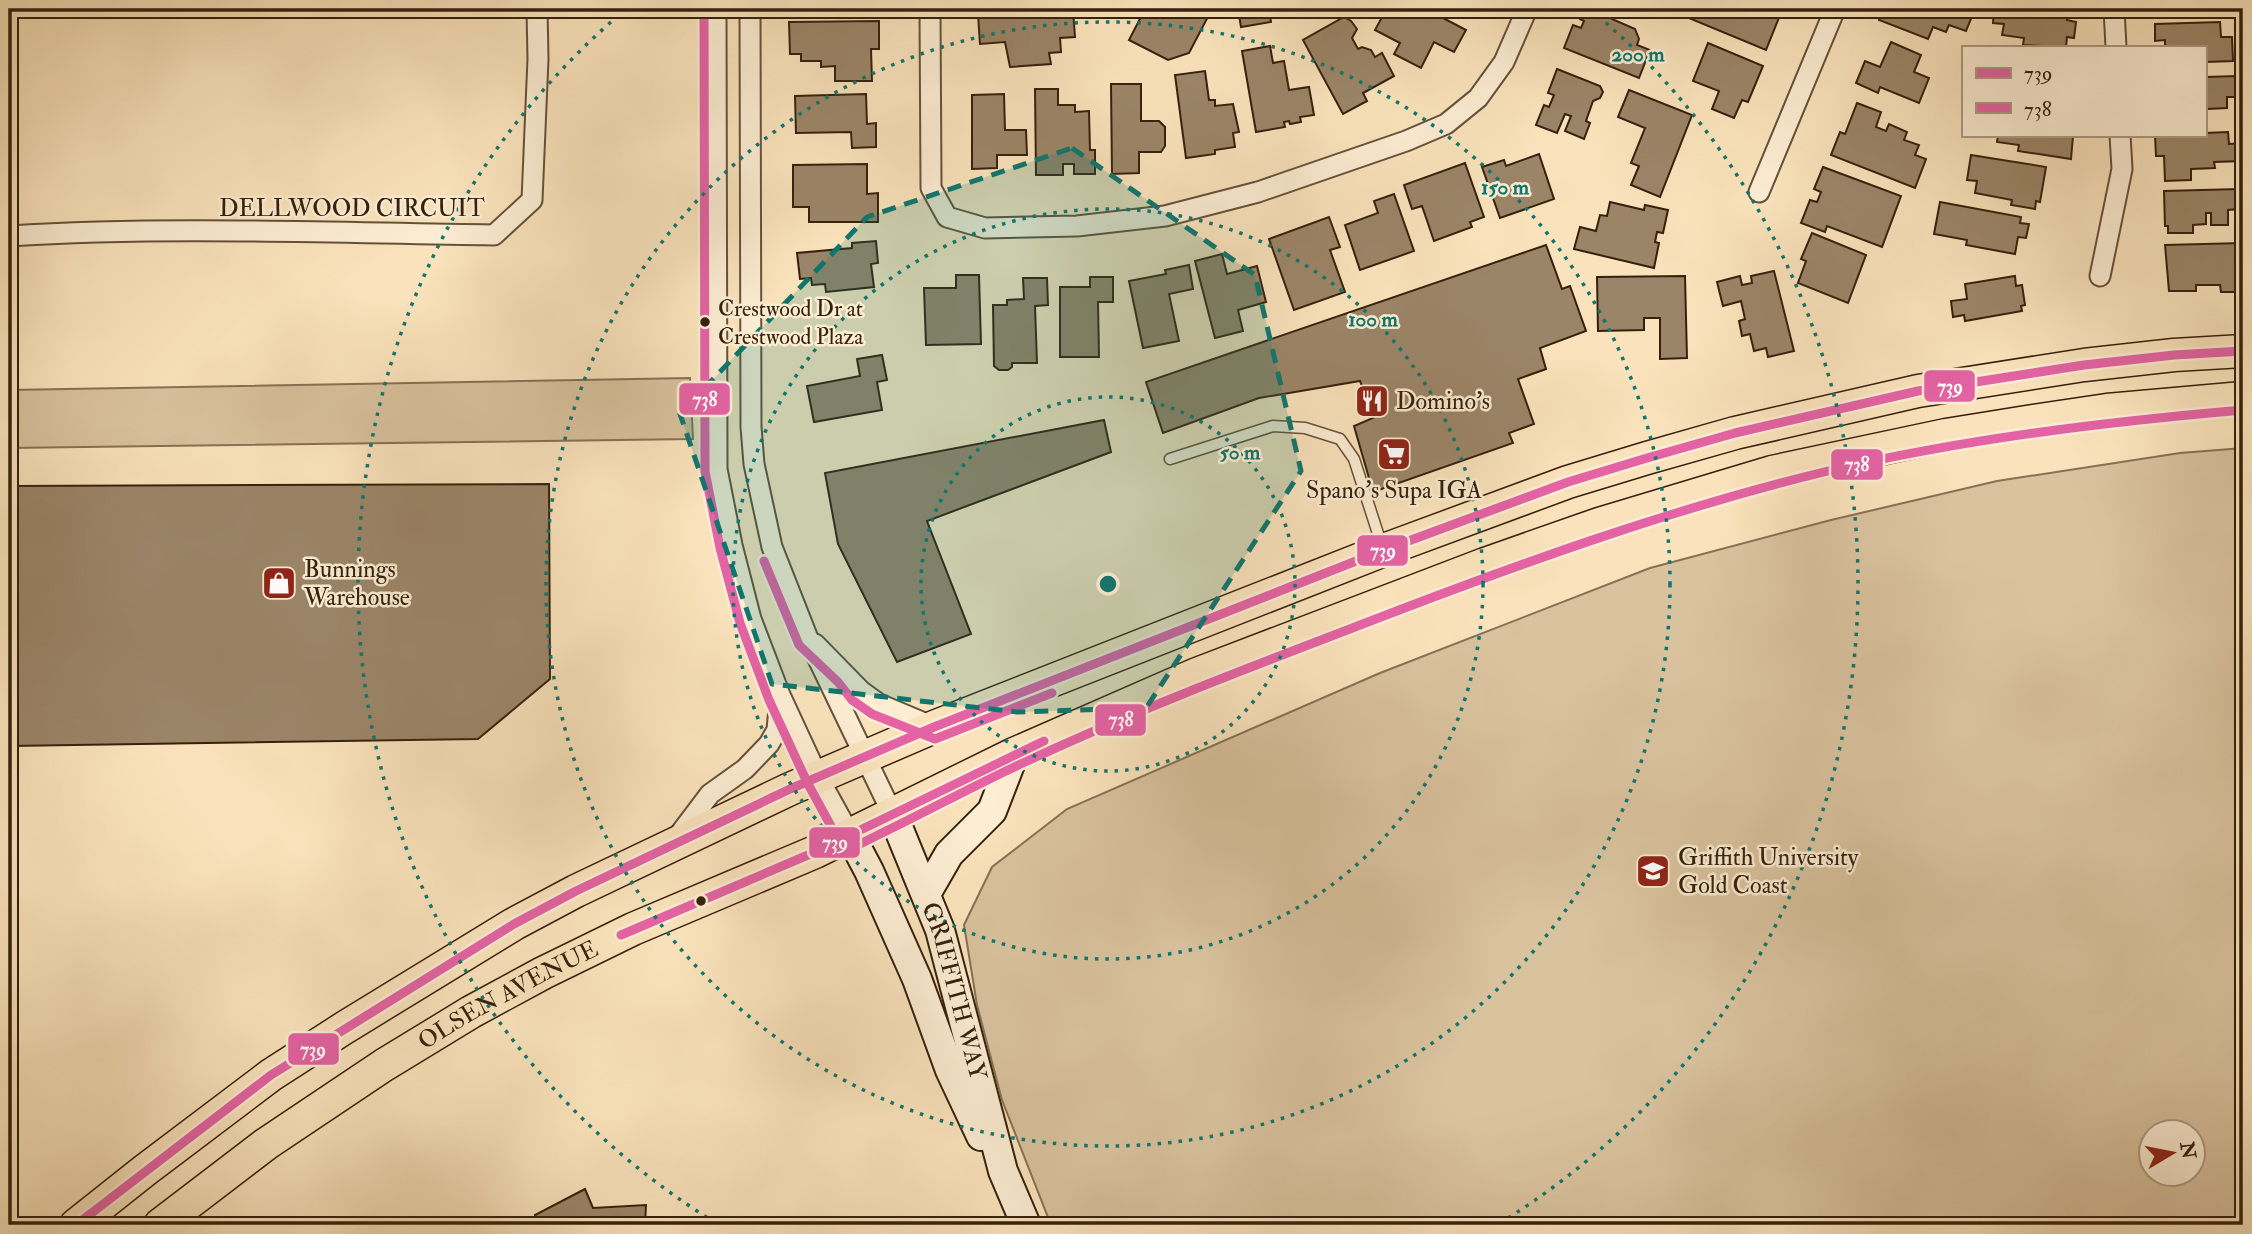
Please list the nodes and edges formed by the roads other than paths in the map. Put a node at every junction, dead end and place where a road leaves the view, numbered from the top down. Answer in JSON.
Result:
{"nodes":[{"id":1,"x":537,"y":9,"type":"edge"},
{"id":2,"x":716,"y":9,"type":"edge"},
{"id":3,"x":750,"y":9,"type":"edge"},
{"id":4,"x":930,"y":9,"type":"edge"},
{"id":5,"x":1527,"y":9,"type":"edge"},
{"id":6,"x":1835,"y":9,"type":"edge"},
{"id":7,"x":2114,"y":9,"type":"edge"},
{"id":8,"x":2116,"y":46,"type":"edge"},
{"id":9,"x":2120,"y":136,"type":"edge"},
{"id":10,"x":1759,"y":192,"type":"dead end"},
{"id":11,"x":9,"y":236,"type":"edge"},
{"id":12,"x":2100,"y":276,"type":"dead end"},
{"id":13,"x":2243,"y":351,"type":"edge"},
{"id":14,"x":2243,"y":398,"type":"edge"},
{"id":15,"x":1170,"y":459,"type":"dead end"},
{"id":16,"x":1384,"y":550,"type":"junction"},
{"id":17,"x":807,"y":636,"type":"junction"},
{"id":18,"x":780,"y":695,"type":"junction"},
{"id":19,"x":934,"y":727,"type":"junction"},
{"id":20,"x":1014,"y":754,"type":"junction"},
{"id":21,"x":865,"y":757,"type":"junction"},
{"id":22,"x":818,"y":777,"type":"junction"},
{"id":23,"x":893,"y":815,"type":"junction"},
{"id":24,"x":850,"y":835,"type":"junction"},
{"id":25,"x":669,"y":848,"type":"junction"},
{"id":26,"x":926,"y":894,"type":"junction"},
{"id":27,"x":1003,"y":1171,"type":"junction"},
{"id":28,"x":76,"y":1225,"type":"edge"},
{"id":29,"x":160,"y":1225,"type":"edge"},
{"id":30,"x":1026,"y":1225,"type":"edge"}],
"edges":[{"from":1,"to":11,"type":"street","name":"DELLWOOD CIRCUIT"},
{"from":2,"to":18,"type":"street"},
{"from":3,"to":17,"type":"street"},
{"from":4,"to":5,"type":"street"},
{"from":6,"to":10,"type":"street"},
{"from":7,"to":8,"type":"street"},
{"from":9,"to":12,"type":"street"},
{"from":13,"to":16,"type":"main road"},
{"from":14,"to":20,"type":"main road","name":"OLSEN AVENUE"},
{"from":15,"to":16,"type":"lane"},
{"from":16,"to":19,"type":"main road"},
{"from":17,"to":19,"type":"street"},
{"from":17,"to":21,"type":"street"},
{"from":18,"to":22,"type":"street"},
{"from":18,"to":25,"type":"street"},
{"from":19,"to":21,"type":"main road"},
{"from":20,"to":23,"type":"main road","name":"OLSEN AVENUE"},
{"from":20,"to":26,"type":"street"},
{"from":21,"to":22,"type":"main road"},
{"from":21,"to":23,"type":"street"},
{"from":22,"to":24,"type":"street"},
{"from":22,"to":25,"type":"main road"},
{"from":23,"to":24,"type":"main road","name":"OLSEN AVENUE"},
{"from":23,"to":26,"type":"street","name":"GRIFFITH WAY"},
{"from":24,"to":27,"type":"street","name":"GRIFFITH WAY"},
{"from":24,"to":29,"type":"main road","name":"OLSEN AVENUE"},
{"from":25,"to":28,"type":"main road"},
{"from":26,"to":27,"type":"street","name":"GRIFFITH WAY"},
{"from":27,"to":30,"type":"street","name":"GRIFFITH WAY"}]}
